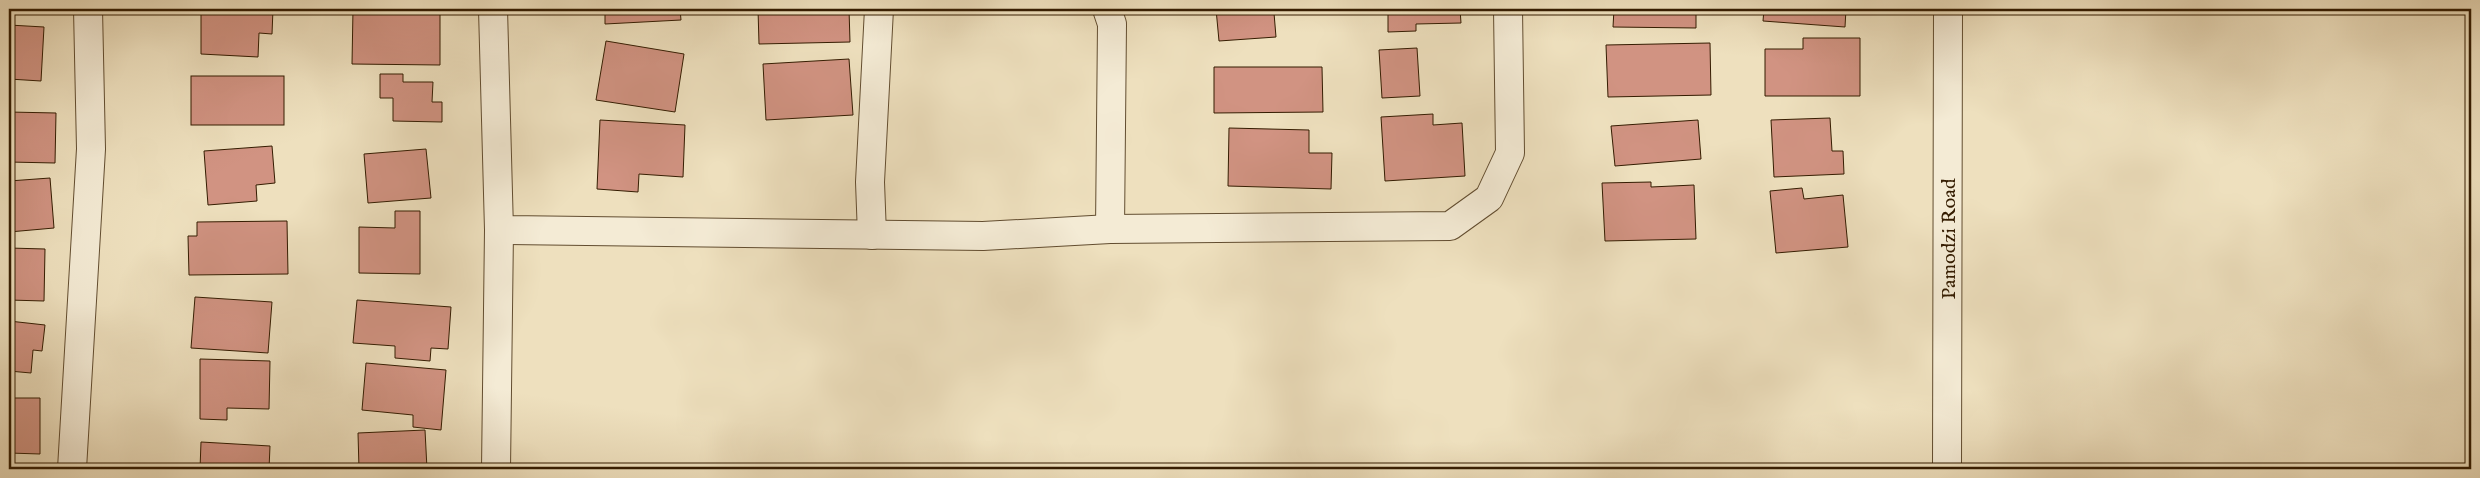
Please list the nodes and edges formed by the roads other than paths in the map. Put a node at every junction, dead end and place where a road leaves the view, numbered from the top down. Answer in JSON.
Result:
{"nodes":[{"id":1,"x":88,"y":9,"type":"edge"},
{"id":2,"x":493,"y":9,"type":"edge"},
{"id":3,"x":879,"y":9,"type":"edge"},
{"id":4,"x":1107,"y":9,"type":"edge"},
{"id":5,"x":1508,"y":9,"type":"edge"},
{"id":6,"x":1948,"y":9,"type":"edge"},
{"id":7,"x":1110,"y":229,"type":"junction"},
{"id":8,"x":499,"y":230,"type":"junction"},
{"id":9,"x":872,"y":235,"type":"junction"},
{"id":10,"x":72,"y":469,"type":"edge"},
{"id":11,"x":496,"y":469,"type":"edge"},
{"id":12,"x":1947,"y":469,"type":"edge"}],
"edges":[{"from":1,"to":10,"type":"street"},
{"from":2,"to":8,"type":"street"},
{"from":3,"to":9,"type":"street"},
{"from":4,"to":7,"type":"street"},
{"from":5,"to":7,"type":"street"},
{"from":6,"to":12,"type":"street","name":"Pamodzi Road"},
{"from":7,"to":9,"type":"street"},
{"from":8,"to":9,"type":"street"},
{"from":8,"to":11,"type":"street"}]}
